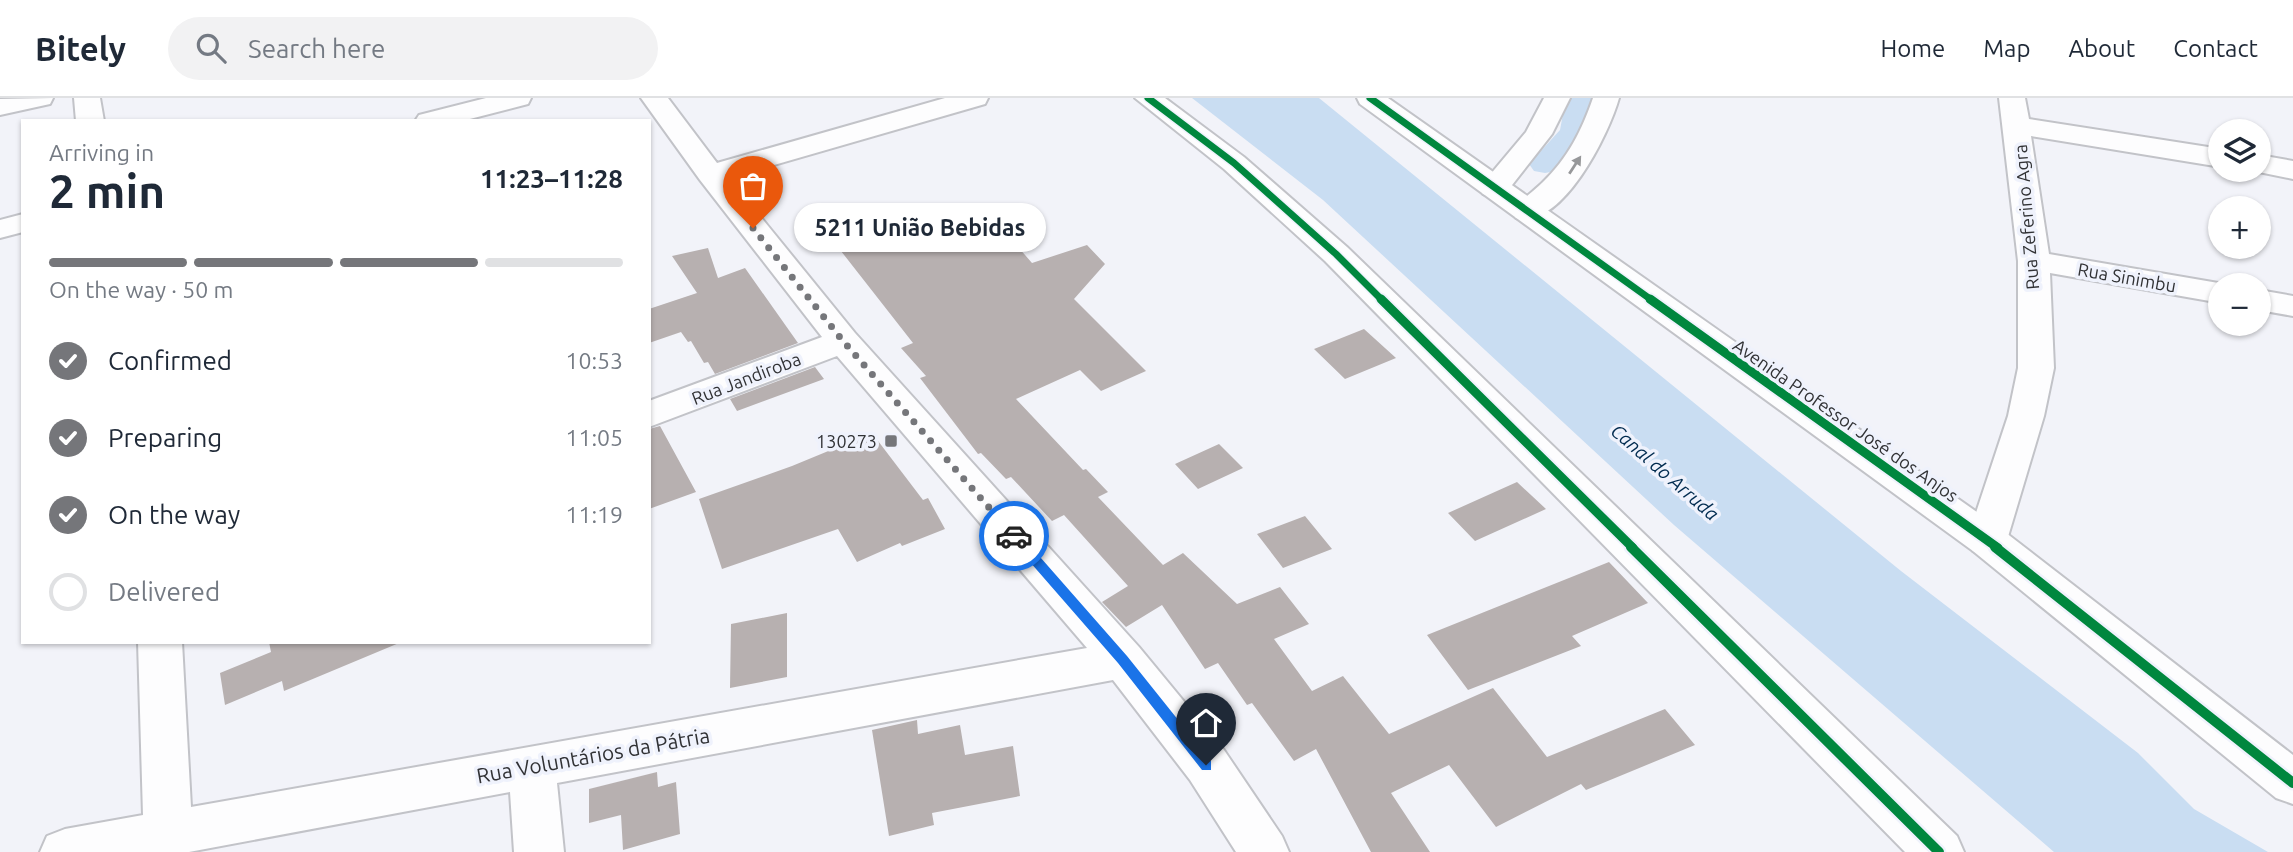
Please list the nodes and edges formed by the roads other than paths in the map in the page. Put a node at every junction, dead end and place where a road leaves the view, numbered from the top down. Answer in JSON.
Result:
{"nodes":[{"id":1,"x":40,"y":98,"type":"edge"},
{"id":2,"x":87,"y":98,"type":"edge"},
{"id":3,"x":518,"y":98,"type":"edge"},
{"id":4,"x":654,"y":98,"type":"edge"},
{"id":5,"x":975,"y":98,"type":"edge"},
{"id":6,"x":1148,"y":98,"type":"edge"},
{"id":7,"x":1370,"y":98,"type":"edge"},
{"id":8,"x":1557,"y":98,"type":"edge"},
{"id":9,"x":1606,"y":98,"type":"edge"},
{"id":10,"x":0,"y":107,"type":"edge"},
{"id":11,"x":2015,"y":111,"type":"edge"},
{"id":12,"x":90,"y":119,"type":"edge"},
{"id":13,"x":437,"y":119,"type":"edge"},
{"id":14,"x":2208,"y":155,"type":"edge"},
{"id":15,"x":2271,"y":166,"type":"edge"},
{"id":16,"x":2293,"y":170,"type":"edge"},
{"id":17,"x":710,"y":174,"type":"junction"},
{"id":18,"x":1494,"y":188,"type":"junction"},
{"id":19,"x":1527,"y":212,"type":"junction"},
{"id":20,"x":21,"y":224,"type":"edge"},
{"id":21,"x":0,"y":229,"type":"edge"},
{"id":22,"x":2034,"y":261,"type":"junction"},
{"id":23,"x":2208,"y":291,"type":"edge"},
{"id":24,"x":2271,"y":302,"type":"edge"},
{"id":25,"x":2293,"y":306,"type":"edge"},
{"id":26,"x":843,"y":341,"type":"junction"},
{"id":27,"x":651,"y":414,"type":"edge"},
{"id":28,"x":1987,"y":540,"type":"junction"},
{"id":29,"x":160,"y":644,"type":"edge"},
{"id":30,"x":1123,"y":660,"type":"junction"},
{"id":31,"x":532,"y":766,"type":"junction"},
{"id":32,"x":2293,"y":783,"type":"edge"},
{"id":33,"x":166,"y":842,"type":"edge"},
{"id":34,"x":65,"y":852,"type":"edge"},
{"id":35,"x":539,"y":852,"type":"edge"},
{"id":36,"x":1264,"y":852,"type":"edge"},
{"id":37,"x":1939,"y":852,"type":"edge"}],
"edges":[{"from":1,"to":10,"type":"street"},
{"from":2,"to":12,"type":"street"},
{"from":3,"to":13,"type":"street"},
{"from":4,"to":17,"type":"street"},
{"from":5,"to":17,"type":"street"},
{"from":6,"to":37,"type":"street"},
{"from":7,"to":18,"type":"street","name":"Avenida Professor José dos Anjos"},
{"from":8,"to":18,"type":"street"},
{"from":19,"to":9,"type":"street","one_way":true},
{"from":11,"to":14,"type":"street"},
{"from":11,"to":22,"type":"street","name":"Rua Zeferino Agra"},
{"from":15,"to":16,"type":"street"},
{"from":17,"to":26,"type":"street"},
{"from":18,"to":19,"type":"street","name":"Avenida Professor José dos Anjos"},
{"from":19,"to":28,"type":"street","name":"Avenida Professor José dos Anjos"},
{"from":20,"to":21,"type":"street"},
{"from":22,"to":23,"type":"street","name":"Rua Sinimbu"},
{"from":22,"to":28,"type":"street","name":"Rua Zeferino Agra"},
{"from":24,"to":25,"type":"street"},
{"from":26,"to":27,"type":"street","name":"Rua Jandiroba"},
{"from":26,"to":30,"type":"street"},
{"from":28,"to":32,"type":"street","name":"Avenida Professor José dos Anjos"},
{"from":29,"to":33,"type":"street"},
{"from":30,"to":31,"type":"street","name":"Rua Voluntários da Pátria"},
{"from":30,"to":36,"type":"street"},
{"from":31,"to":33,"type":"street","name":"Rua Voluntários da Pátria"},
{"from":31,"to":35,"type":"street"},
{"from":33,"to":34,"type":"street","name":"Rua Voluntários da Pátria"}]}
